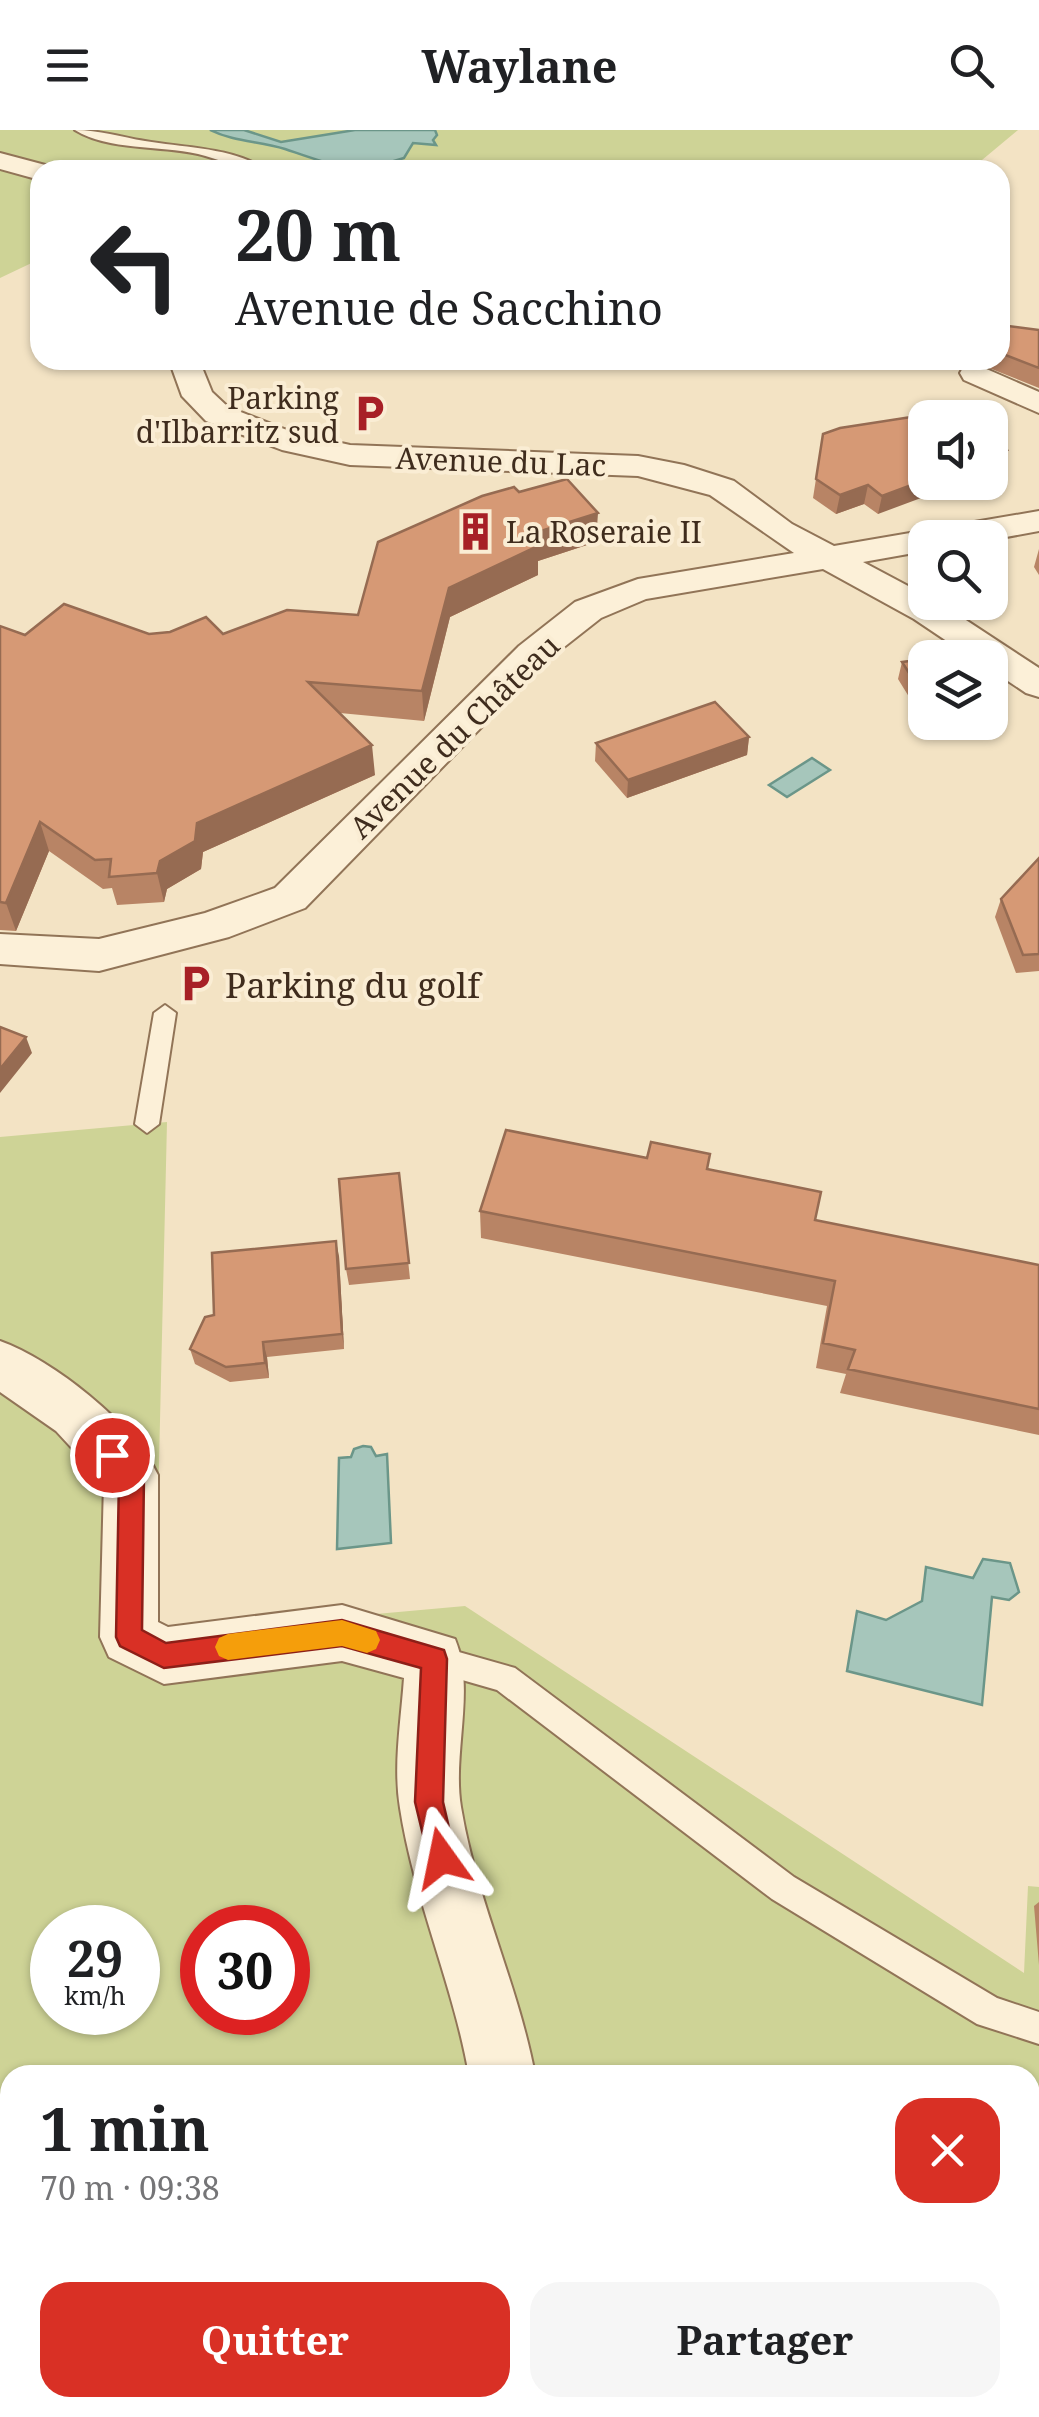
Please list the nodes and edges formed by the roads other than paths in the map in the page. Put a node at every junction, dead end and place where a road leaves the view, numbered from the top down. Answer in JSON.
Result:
{"nodes":[{"id":1,"x":81,"y":130,"type":"edge"},
{"id":2,"x":229,"y":160,"type":"edge"},
{"id":3,"x":0,"y":161,"type":"edge"},
{"id":4,"x":30,"y":169,"type":"edge"},
{"id":5,"x":188,"y":370,"type":"edge"},
{"id":6,"x":975,"y":373,"type":"dead end"},
{"id":7,"x":1039,"y":404,"type":"edge"},
{"id":8,"x":1039,"y":520,"type":"edge"},
{"id":9,"x":1008,"y":526,"type":"edge"},
{"id":10,"x":908,"y":544,"type":"edge"},
{"id":11,"x":833,"y":557,"type":"junction"},
{"id":12,"x":1039,"y":685,"type":"edge"},
{"id":13,"x":0,"y":949,"type":"edge"},
{"id":14,"x":165,"y":1013,"type":"dead end"},
{"id":15,"x":147,"y":1124,"type":"dead end"},
{"id":16,"x":0,"y":1364,"type":"edge"},
{"id":17,"x":434,"y":1659,"type":"junction"},
{"id":18,"x":1039,"y":2028,"type":"edge"},
{"id":19,"x":501,"y":2065,"type":"edge"}],
"edges":[{"from":1,"to":2,"type":"lane"},
{"from":3,"to":4,"type":"street"},
{"from":5,"to":11,"type":"street","name":"Avenue du Lac"},
{"from":6,"to":7,"type":"street"},
{"from":8,"to":9,"type":"street"},
{"from":10,"to":11,"type":"street","name":"Avenue du Château"},
{"from":11,"to":12,"type":"street","name":"Avenue du Lac"},
{"from":11,"to":13,"type":"street","name":"Avenue du Château"},
{"from":14,"to":15,"type":"lane"},
{"from":16,"to":17,"type":"street"},
{"from":17,"to":18,"type":"lane"},
{"from":17,"to":19,"type":"street"}]}
